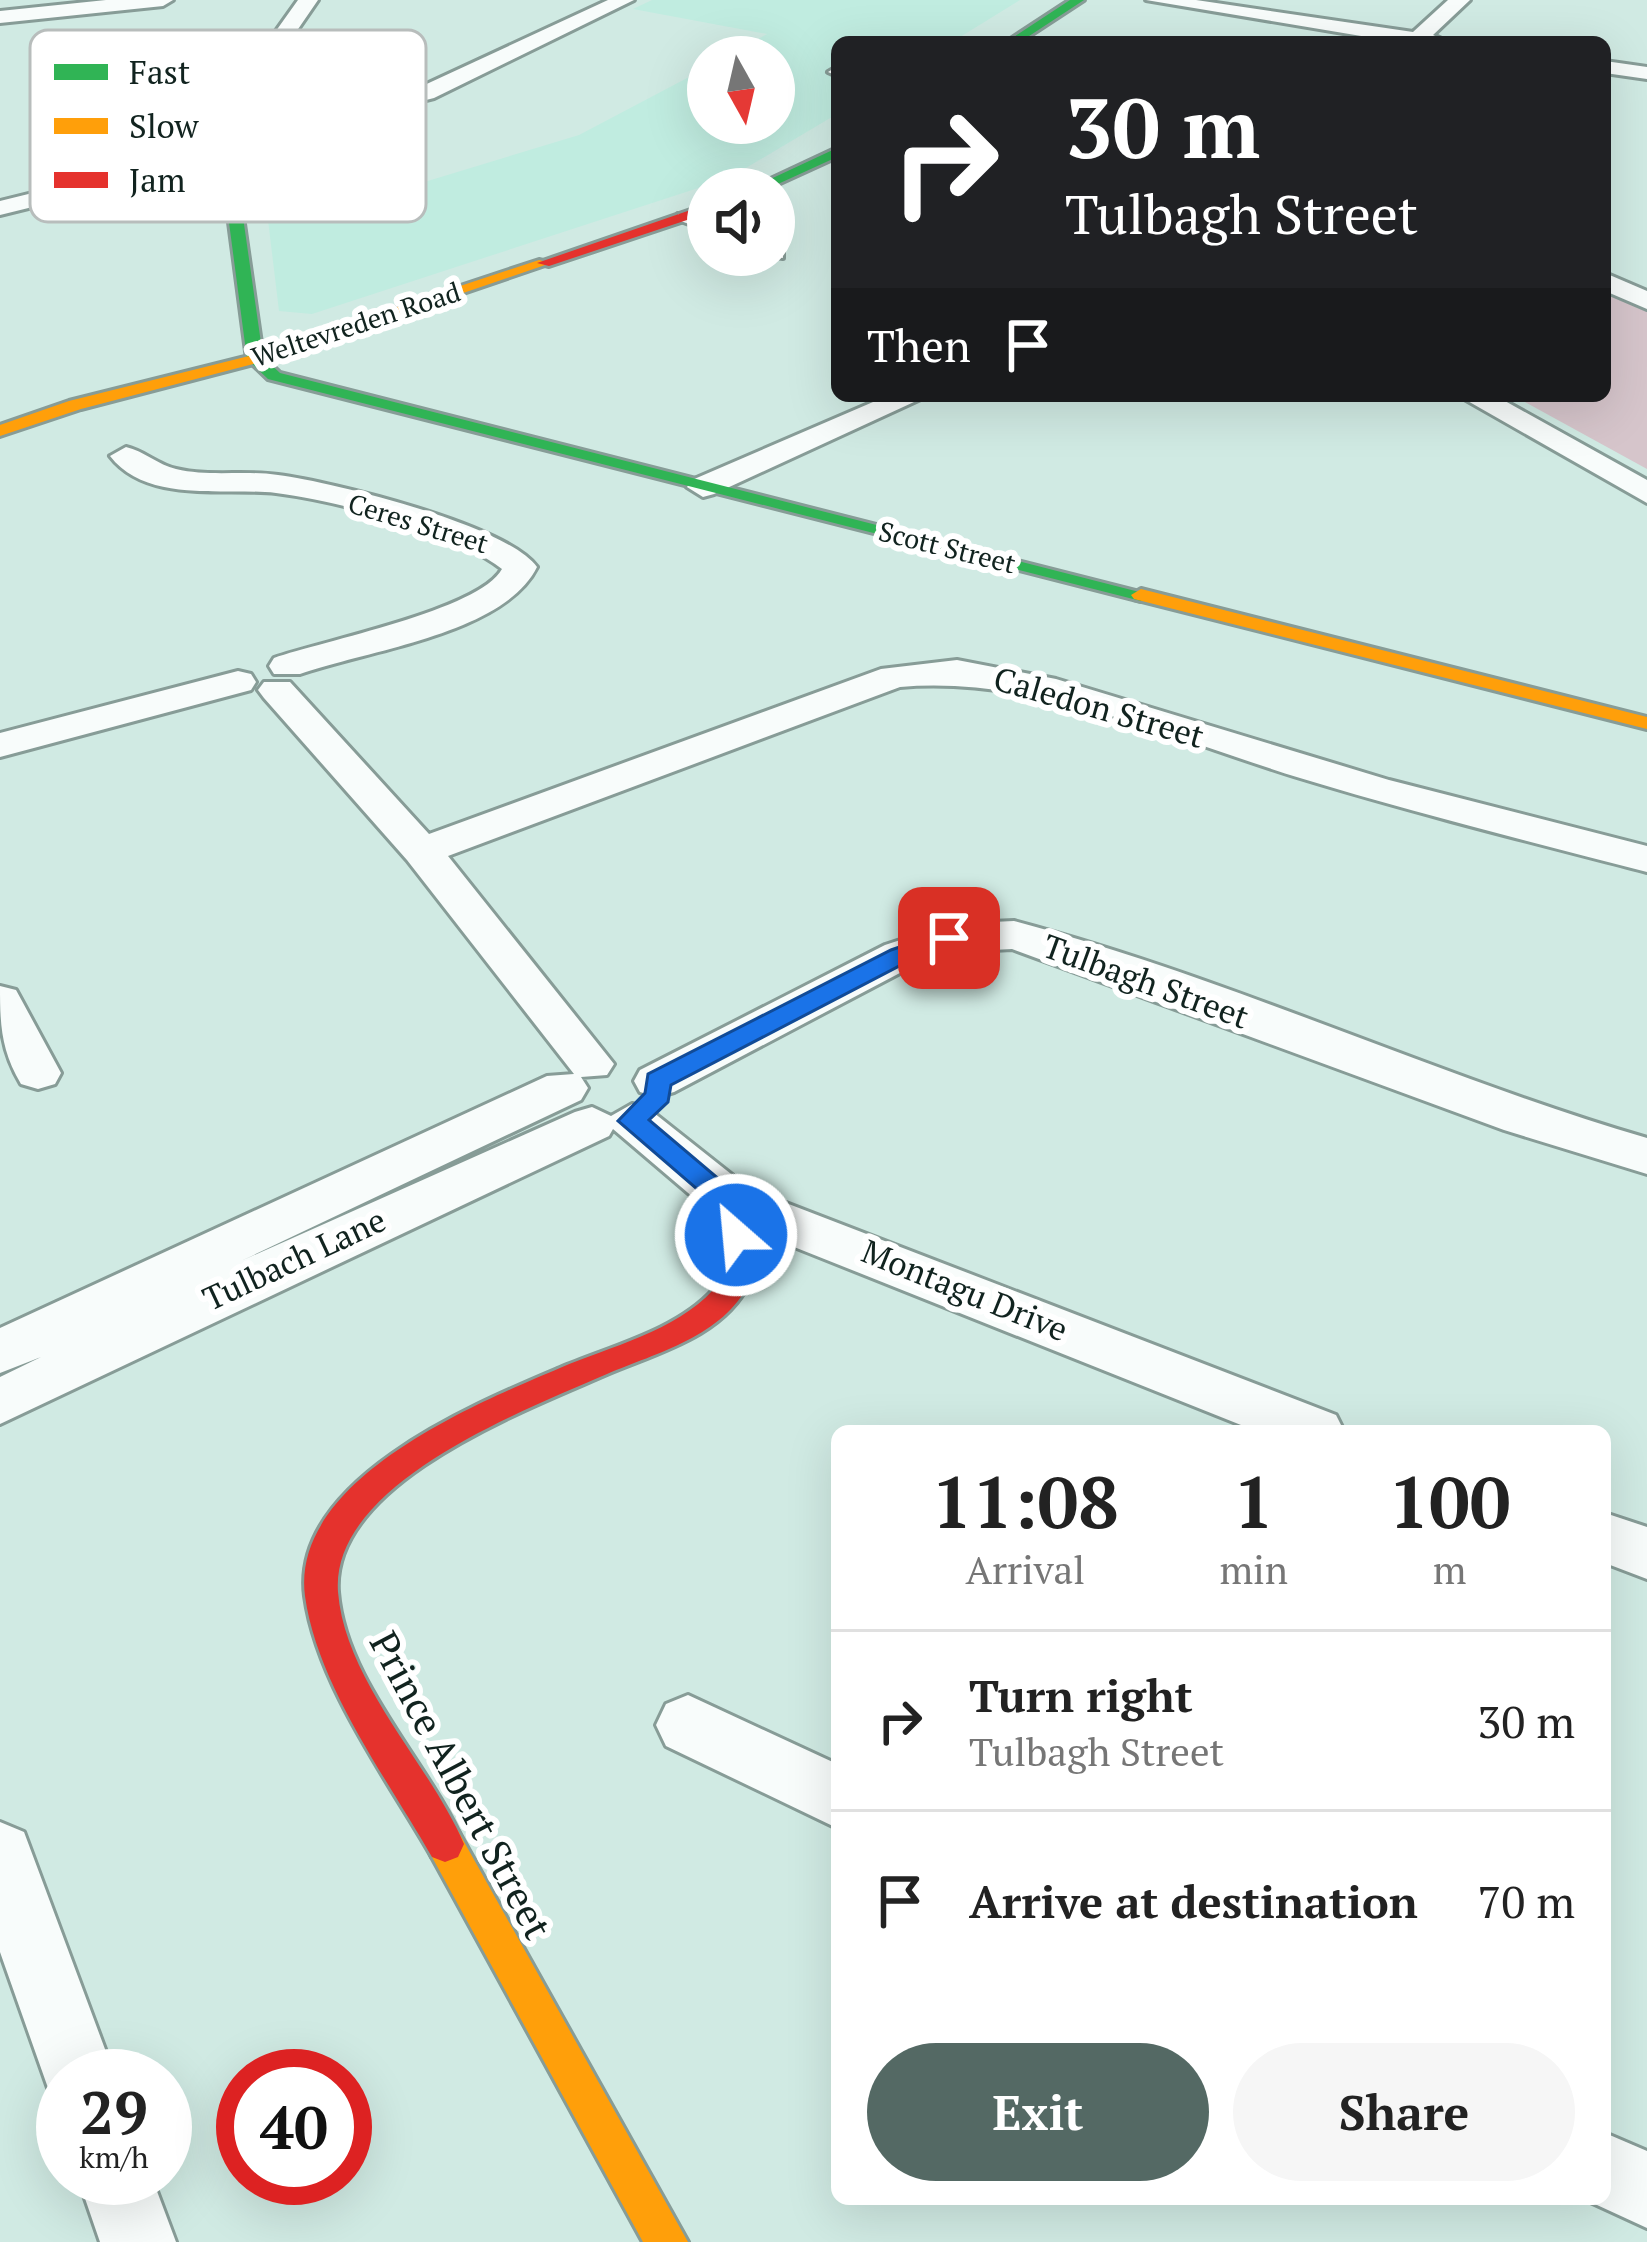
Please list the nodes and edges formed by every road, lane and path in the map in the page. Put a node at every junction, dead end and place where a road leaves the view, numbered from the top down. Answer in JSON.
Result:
{"nodes":[{"id":1,"x":163,"y":0,"type":"edge"},
{"id":2,"x":308,"y":0,"type":"edge"},
{"id":3,"x":625,"y":0,"type":"edge"},
{"id":4,"x":1078,"y":0,"type":"edge"},
{"id":5,"x":1156,"y":0,"type":"edge"},
{"id":6,"x":1460,"y":0,"type":"edge"},
{"id":7,"x":0,"y":17,"type":"edge"},
{"id":8,"x":287,"y":30,"type":"edge"},
{"id":9,"x":1021,"y":36,"type":"edge"},
{"id":10,"x":1390,"y":36,"type":"edge"},
{"id":11,"x":1428,"y":36,"type":"edge"},
{"id":12,"x":1611,"y":68,"type":"edge"},
{"id":13,"x":1647,"y":73,"type":"edge"},
{"id":14,"x":426,"y":93,"type":"edge"},
{"id":15,"x":831,"y":155,"type":"edge"},
{"id":16,"x":795,"y":171,"type":"edge"},
{"id":17,"x":30,"y":200,"type":"edge"},
{"id":18,"x":0,"y":208,"type":"edge"},
{"id":19,"x":233,"y":222,"type":"edge"},
{"id":20,"x":687,"y":222,"type":"edge"},
{"id":21,"x":1611,"y":284,"type":"edge"},
{"id":22,"x":1647,"y":301,"type":"edge"},
{"id":23,"x":255,"y":359,"type":"junction"},
{"id":24,"x":898,"y":402,"type":"edge"},
{"id":25,"x":1485,"y":402,"type":"edge"},
{"id":26,"x":0,"y":431,"type":"edge"},
{"id":27,"x":126,"y":457,"type":"dead end"},
{"id":28,"x":703,"y":487,"type":"junction"},
{"id":29,"x":1647,"y":493,"type":"edge"},
{"id":30,"x":267,"y":680,"type":"junction"},
{"id":31,"x":1647,"y":723,"type":"edge"},
{"id":32,"x":0,"y":746,"type":"edge"},
{"id":33,"x":422,"y":851,"type":"junction"},
{"id":34,"x":1647,"y":859,"type":"edge"},
{"id":35,"x":0,"y":1001,"type":"edge"},
{"id":36,"x":38,"y":1073,"type":"dead end"},
{"id":37,"x":607,"y":1095,"type":"junction"},
{"id":38,"x":1647,"y":1156,"type":"edge"},
{"id":39,"x":732,"y":1202,"type":"junction"},
{"id":40,"x":113,"y":1322,"type":"junction"},
{"id":41,"x":0,"y":1352,"type":"edge"},
{"id":42,"x":0,"y":1402,"type":"edge"},
{"id":43,"x":1301,"y":1425,"type":"edge"},
{"id":44,"x":1611,"y":1540,"type":"edge"},
{"id":45,"x":1647,"y":1553,"type":"edge"},
{"id":46,"x":688,"y":1725,"type":"dead end"},
{"id":47,"x":831,"y":1794,"type":"edge"},
{"id":48,"x":0,"y":1855,"type":"edge"},
{"id":49,"x":69,"y":2049,"type":"edge"},
{"id":50,"x":1611,"y":2173,"type":"edge"},
{"id":51,"x":1647,"y":2190,"type":"edge"},
{"id":52,"x":125,"y":2205,"type":"edge"},
{"id":53,"x":138,"y":2242,"type":"edge"},
{"id":54,"x":667,"y":2242,"type":"edge"}],
"edges":[{"from":1,"to":7,"type":"street"},
{"from":2,"to":8,"type":"street"},
{"from":3,"to":14,"type":"street"},
{"from":4,"to":9,"type":"street"},
{"from":5,"to":10,"type":"street"},
{"from":6,"to":11,"type":"street"},
{"from":12,"to":13,"type":"street"},
{"from":15,"to":16,"type":"street"},
{"from":17,"to":18,"type":"street"},
{"from":19,"to":23,"type":"street"},
{"from":20,"to":23,"type":"street","name":"Weltevreden Road"},
{"from":21,"to":22,"type":"street"},
{"from":23,"to":26,"type":"street","name":"Weltevreden Road"},
{"from":23,"to":28,"type":"street","name":"Scott Street"},
{"from":24,"to":28,"type":"street"},
{"from":25,"to":29,"type":"street"},
{"from":27,"to":30,"type":"street","name":"Ceres Street"},
{"from":28,"to":31,"type":"street","name":"Scott Street"},
{"from":30,"to":32,"type":"street","name":"Ceres Street"},
{"from":30,"to":33,"type":"street","name":"Montagu Drive"},
{"from":33,"to":34,"type":"street","name":"Caledon Street"},
{"from":33,"to":37,"type":"street","name":"Montagu Drive"},
{"from":35,"to":36,"type":"street"},
{"from":37,"to":38,"type":"street","name":"Tulbagh Street"},
{"from":37,"to":39,"type":"street","name":"Montagu Drive"},
{"from":37,"to":40,"type":"street","name":"Tulbach Lane"},
{"from":39,"to":43,"type":"street","name":"Montagu Drive"},
{"from":39,"to":54,"type":"street","name":"Prince Albert Street"},
{"from":40,"to":41,"type":"street","name":"Tulbach Lane"},
{"from":40,"to":42,"type":"street","name":"Tulbach Lane"},
{"from":44,"to":45,"type":"street"},
{"from":46,"to":47,"type":"street"},
{"from":48,"to":49,"type":"street"},
{"from":50,"to":51,"type":"street"},
{"from":52,"to":53,"type":"street"}]}
